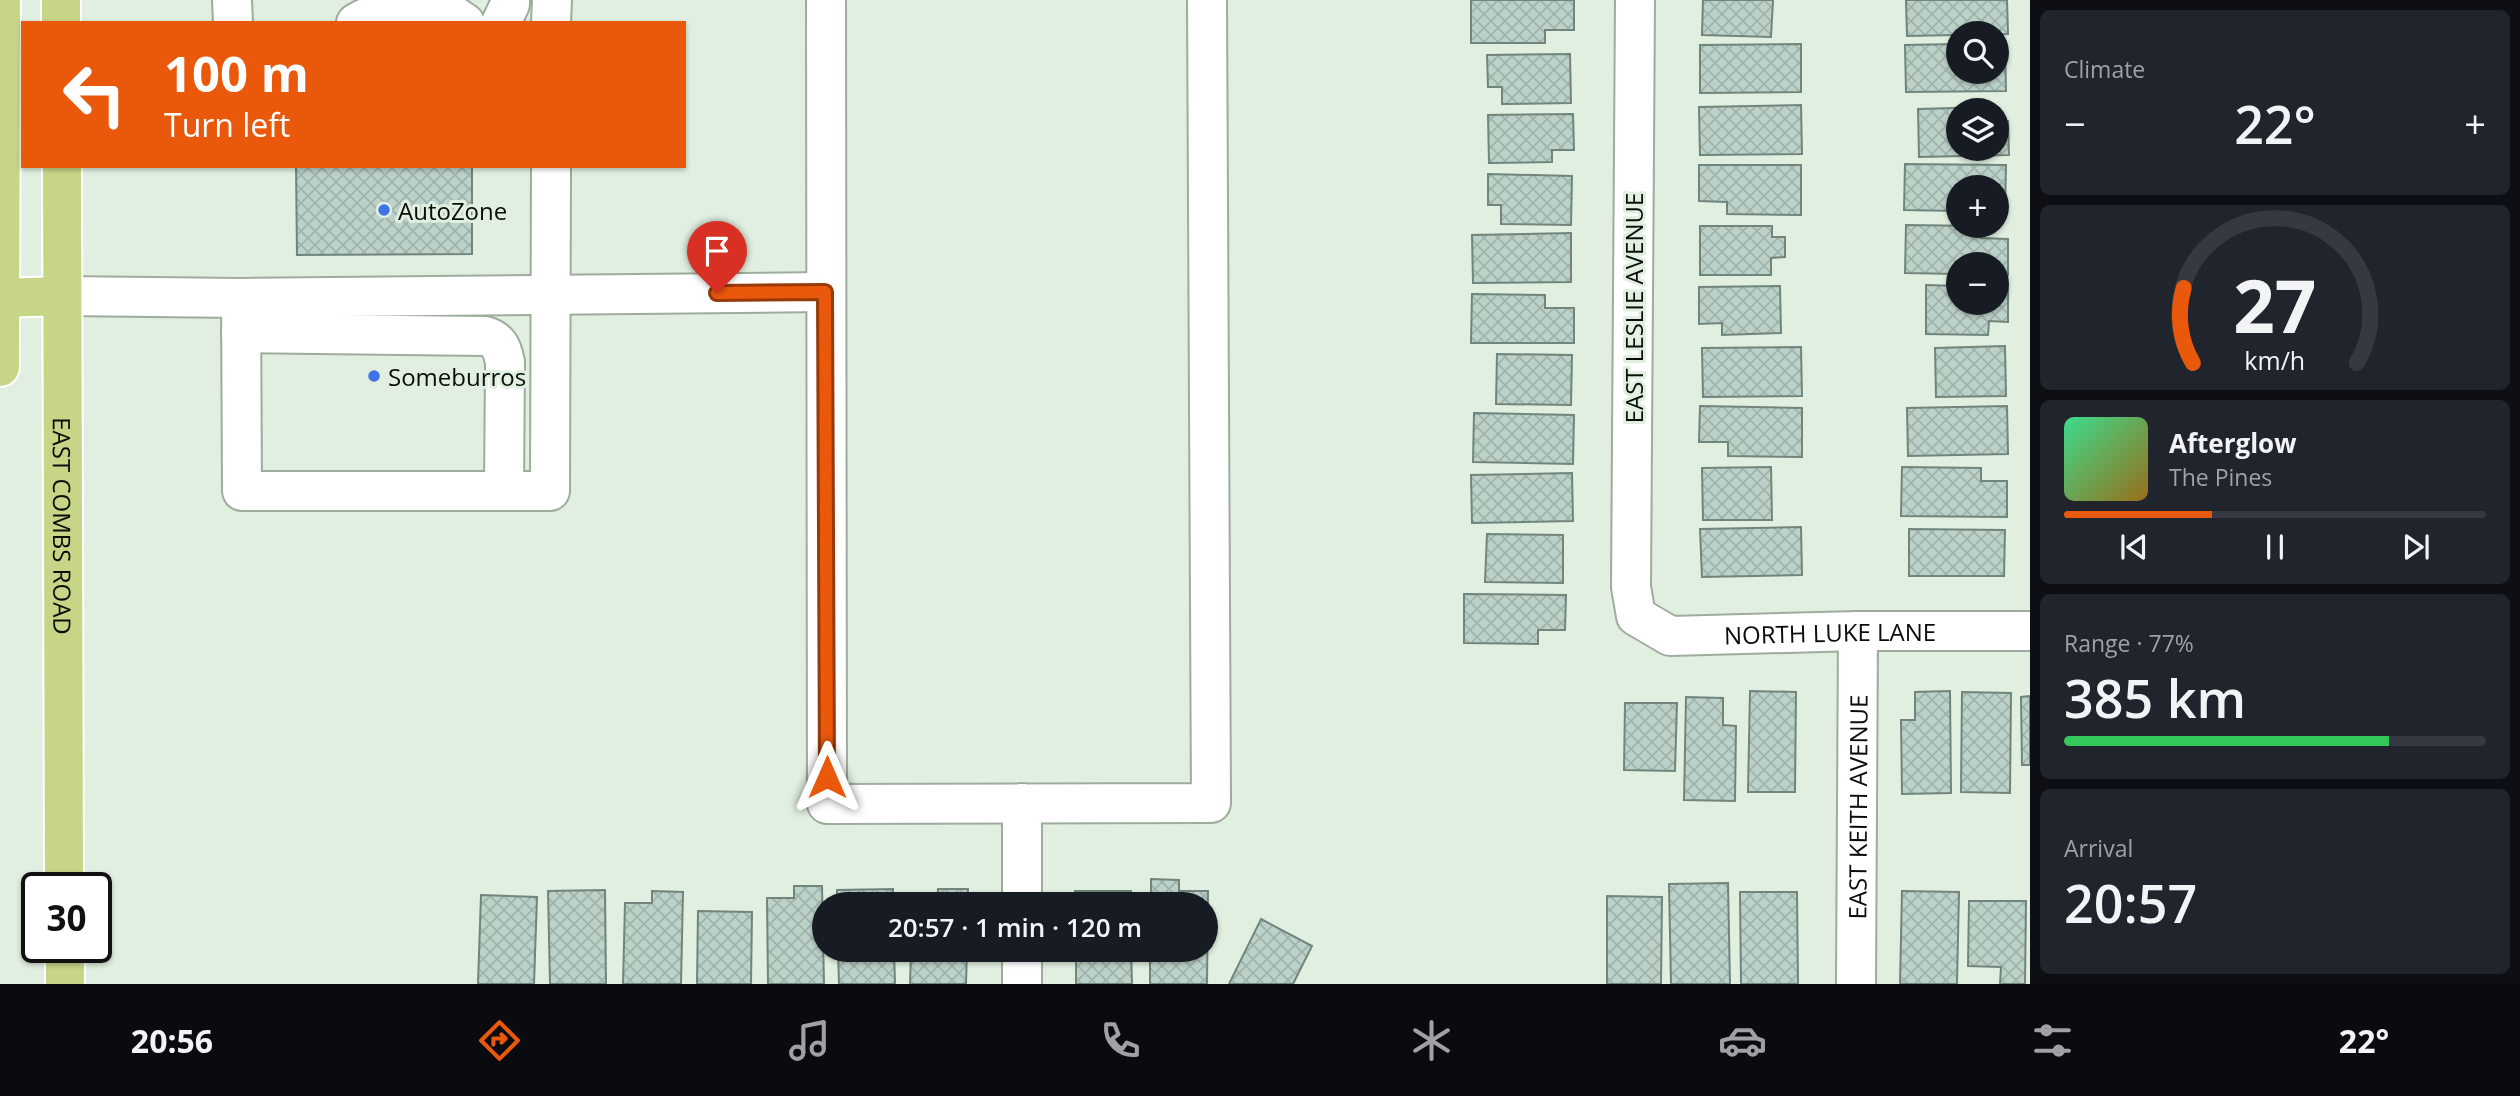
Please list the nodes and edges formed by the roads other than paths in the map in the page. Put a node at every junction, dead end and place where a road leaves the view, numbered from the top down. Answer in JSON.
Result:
{"nodes":[{"id":1,"x":1,"y":0,"type":"edge"},
{"id":2,"x":61,"y":0,"type":"edge"},
{"id":3,"x":232,"y":0,"type":"edge"},
{"id":4,"x":510,"y":0,"type":"edge"},
{"id":5,"x":552,"y":0,"type":"edge"},
{"id":6,"x":826,"y":0,"type":"edge"},
{"id":7,"x":1206,"y":0,"type":"edge"},
{"id":8,"x":1635,"y":0,"type":"edge"},
{"id":9,"x":441,"y":14,"type":"edge"},
{"id":10,"x":61,"y":21,"type":"edge"},
{"id":11,"x":233,"y":21,"type":"edge"},
{"id":12,"x":359,"y":21,"type":"edge"},
{"id":13,"x":502,"y":21,"type":"edge"},
{"id":14,"x":551,"y":21,"type":"edge"},
{"id":15,"x":62,"y":168,"type":"edge"},
{"id":16,"x":551,"y":168,"type":"edge"},
{"id":17,"x":825,"y":292,"type":"junction"},
{"id":18,"x":62,"y":296,"type":"junction"},
{"id":19,"x":550,"y":296,"type":"junction"},
{"id":20,"x":0,"y":298,"type":"edge"},
{"id":21,"x":241,"y":315,"type":"junction"},
{"id":22,"x":0,"y":367,"type":"edge"},
{"id":23,"x":504,"y":491,"type":"junction"},
{"id":24,"x":1636,"y":616,"type":"joint"},
{"id":25,"x":1858,"y":631,"type":"junction"},
{"id":26,"x":2030,"y":631,"type":"edge"},
{"id":27,"x":1022,"y":803,"type":"junction"},
{"id":28,"x":64,"y":872,"type":"edge"},
{"id":29,"x":1022,"y":892,"type":"edge"},
{"id":30,"x":1022,"y":962,"type":"edge"},
{"id":31,"x":65,"y":963,"type":"edge"},
{"id":32,"x":65,"y":984,"type":"edge"},
{"id":33,"x":1022,"y":984,"type":"edge"},
{"id":34,"x":1856,"y":984,"type":"edge"}],
"edges":[{"from":1,"to":20,"type":"main road"},
{"from":2,"to":10,"type":"main road"},
{"from":3,"to":11,"type":"street"},
{"from":4,"to":13,"type":"street"},
{"from":5,"to":14,"type":"street"},
{"from":6,"to":17,"type":"street"},
{"from":7,"to":27,"type":"street"},
{"from":8,"to":24,"type":"street","name":"EAST LESLIE AVENUE"},
{"from":9,"to":12,"type":"street"},
{"from":15,"to":18,"type":"main road","name":"EAST COMBS ROAD"},
{"from":16,"to":19,"type":"street"},
{"from":17,"to":19,"type":"street"},
{"from":17,"to":27,"type":"street"},
{"from":18,"to":20,"type":"main road"},
{"from":18,"to":21,"type":"street"},
{"from":18,"to":28,"type":"main road","name":"EAST COMBS ROAD"},
{"from":19,"to":21,"type":"street"},
{"from":19,"to":23,"type":"street"},
{"from":20,"to":22,"type":"main road"},
{"from":21,"to":23,"type":"street"},
{"from":21,"to":23,"type":"street"},
{"from":24,"to":25,"type":"street","name":"NORTH LUKE LANE"},
{"from":25,"to":26,"type":"street","name":"NORTH LUKE LANE"},
{"from":25,"to":34,"type":"street","name":"EAST KEITH AVENUE"},
{"from":27,"to":29,"type":"street"},
{"from":30,"to":33,"type":"street"},
{"from":31,"to":32,"type":"main road"}]}
